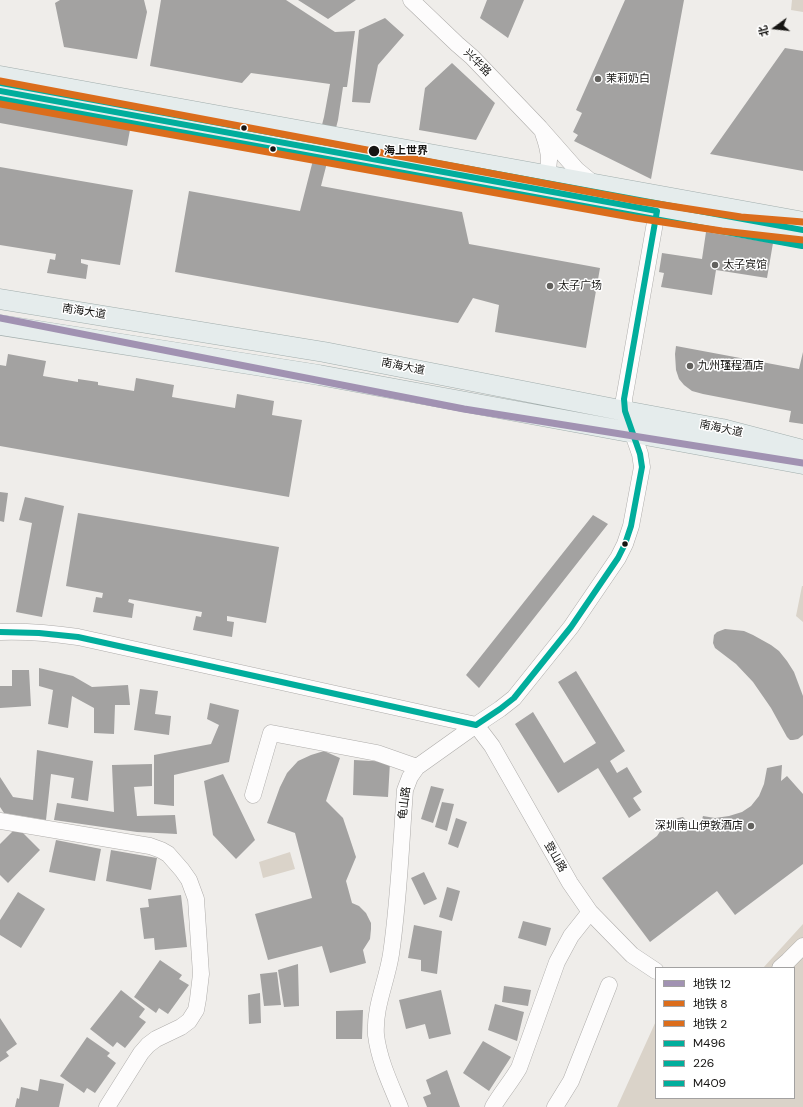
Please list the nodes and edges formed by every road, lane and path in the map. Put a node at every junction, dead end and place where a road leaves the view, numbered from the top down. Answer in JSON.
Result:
{"nodes":[{"id":1,"x":411,"y":0,"type":"edge"},
{"id":2,"x":0,"y":76,"type":"edge"},
{"id":3,"x":0,"y":91,"type":"edge"},
{"id":4,"x":540,"y":128,"type":"junction"},
{"id":5,"x":541,"y":174,"type":"junction"},
{"id":6,"x":594,"y":184,"type":"junction"},
{"id":7,"x":657,"y":211,"type":"junction"},
{"id":8,"x":803,"y":222,"type":"edge"},
{"id":9,"x":803,"y":238,"type":"edge"},
{"id":10,"x":0,"y":299,"type":"edge"},
{"id":11,"x":0,"y":325,"type":"edge"},
{"id":12,"x":625,"y":411,"type":"junction"},
{"id":13,"x":633,"y":433,"type":"junction"},
{"id":14,"x":803,"y":450,"type":"edge"},
{"id":15,"x":803,"y":464,"type":"edge"},
{"id":16,"x":0,"y":632,"type":"edge"},
{"id":17,"x":476,"y":725,"type":"junction"},
{"id":18,"x":417,"y":767,"type":"junction"},
{"id":19,"x":253,"y":795,"type":"dead end"},
{"id":20,"x":0,"y":821,"type":"edge"},
{"id":21,"x":590,"y":912,"type":"junction"},
{"id":22,"x":803,"y":946,"type":"edge"},
{"id":23,"x":781,"y":967,"type":"edge"},
{"id":24,"x":655,"y":970,"type":"edge"},
{"id":25,"x":609,"y":985,"type":"dead end"},
{"id":26,"x":107,"y":1107,"type":"edge"},
{"id":27,"x":400,"y":1107,"type":"edge"},
{"id":28,"x":493,"y":1107,"type":"edge"},
{"id":29,"x":555,"y":1107,"type":"edge"}],
"edges":[{"from":1,"to":4,"type":"street","name":"兴华路"},
{"from":2,"to":5,"type":"main road"},
{"from":3,"to":7,"type":"main road"},
{"from":4,"to":5,"type":"street","name":"兴华路"},
{"from":4,"to":6,"type":"street","name":"兴华路"},
{"from":5,"to":6,"type":"main road"},
{"from":6,"to":8,"type":"main road"},
{"from":7,"to":9,"type":"main road"},
{"from":7,"to":12,"type":"street"},
{"from":10,"to":12,"type":"main road","name":"南海大道"},
{"from":11,"to":13,"type":"main road","name":"南海大道"},
{"from":12,"to":13,"type":"street","name":"龟山路"},
{"from":12,"to":14,"type":"main road","name":"南海大道"},
{"from":13,"to":15,"type":"main road","name":"南海大道"},
{"from":13,"to":17,"type":"street","name":"龟山路"},
{"from":16,"to":17,"type":"street"},
{"from":17,"to":18,"type":"street","name":"龟山路"},
{"from":17,"to":21,"type":"street","name":"登山路"},
{"from":18,"to":19,"type":"street"},
{"from":18,"to":27,"type":"street","name":"龟山路"},
{"from":20,"to":26,"type":"street"},
{"from":21,"to":24,"type":"street","name":"登山路"},
{"from":21,"to":28,"type":"street"},
{"from":22,"to":23,"type":"street"},
{"from":25,"to":29,"type":"street"}]}
